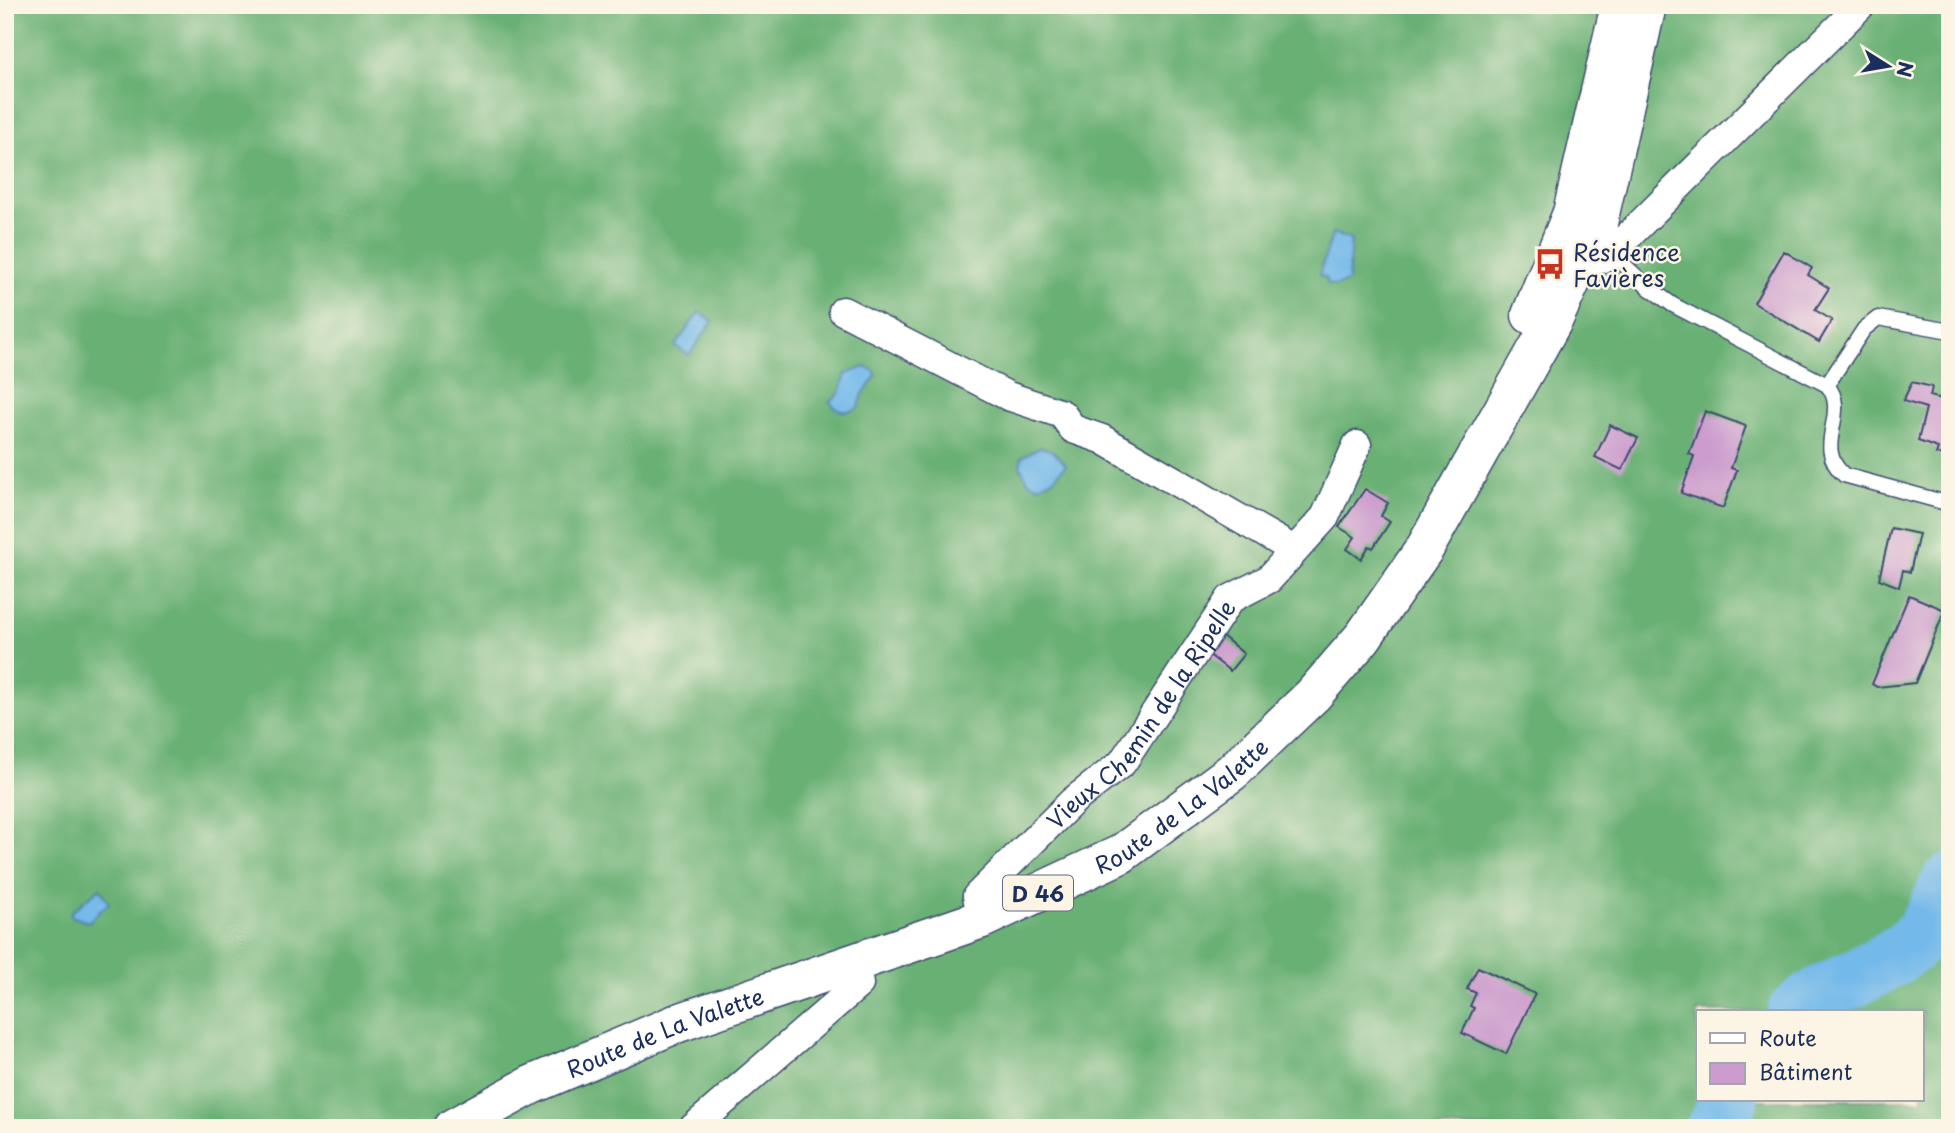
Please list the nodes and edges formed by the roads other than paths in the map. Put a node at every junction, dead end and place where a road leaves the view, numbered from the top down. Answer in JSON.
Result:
{"nodes":[{"id":1,"x":1620,"y":5,"type":"edge"},
{"id":2,"x":1647,"y":5,"type":"edge"},
{"id":3,"x":1861,"y":5,"type":"edge"},
{"id":4,"x":1583,"y":255,"type":"junction"},
{"id":5,"x":844,"y":311,"type":"dead end"},
{"id":6,"x":1950,"y":331,"type":"edge"},
{"id":7,"x":1827,"y":385,"type":"junction"},
{"id":8,"x":1357,"y":445,"type":"dead end"},
{"id":9,"x":1950,"y":504,"type":"edge"},
{"id":10,"x":1294,"y":550,"type":"junction"},
{"id":11,"x":982,"y":919,"type":"junction"},
{"id":12,"x":855,"y":964,"type":"junction"},
{"id":13,"x":453,"y":1128,"type":"edge"},
{"id":14,"x":693,"y":1128,"type":"edge"}],
"edges":[{"from":1,"to":4,"type":"main road","name":"Route de La Valette","number":"D 46"},
{"from":2,"to":4,"type":"main road","name":"Route de La Valette","number":"D 46"},
{"from":3,"to":4,"type":"street"},
{"from":4,"to":7,"type":"lane"},
{"from":4,"to":11,"type":"main road","name":"Route de La Valette","number":"D 46"},
{"from":5,"to":10,"type":"street"},
{"from":6,"to":7,"type":"lane"},
{"from":7,"to":9,"type":"lane"},
{"from":8,"to":10,"type":"street","name":"Vieux Chemin de la Ripelle"},
{"from":10,"to":11,"type":"street","name":"Vieux Chemin de la Ripelle"},
{"from":11,"to":12,"type":"main road","name":"Route de La Valette","number":"D 46"},
{"from":12,"to":13,"type":"main road","name":"Route de La Valette","number":"D 46"},
{"from":12,"to":14,"type":"street"}]}
